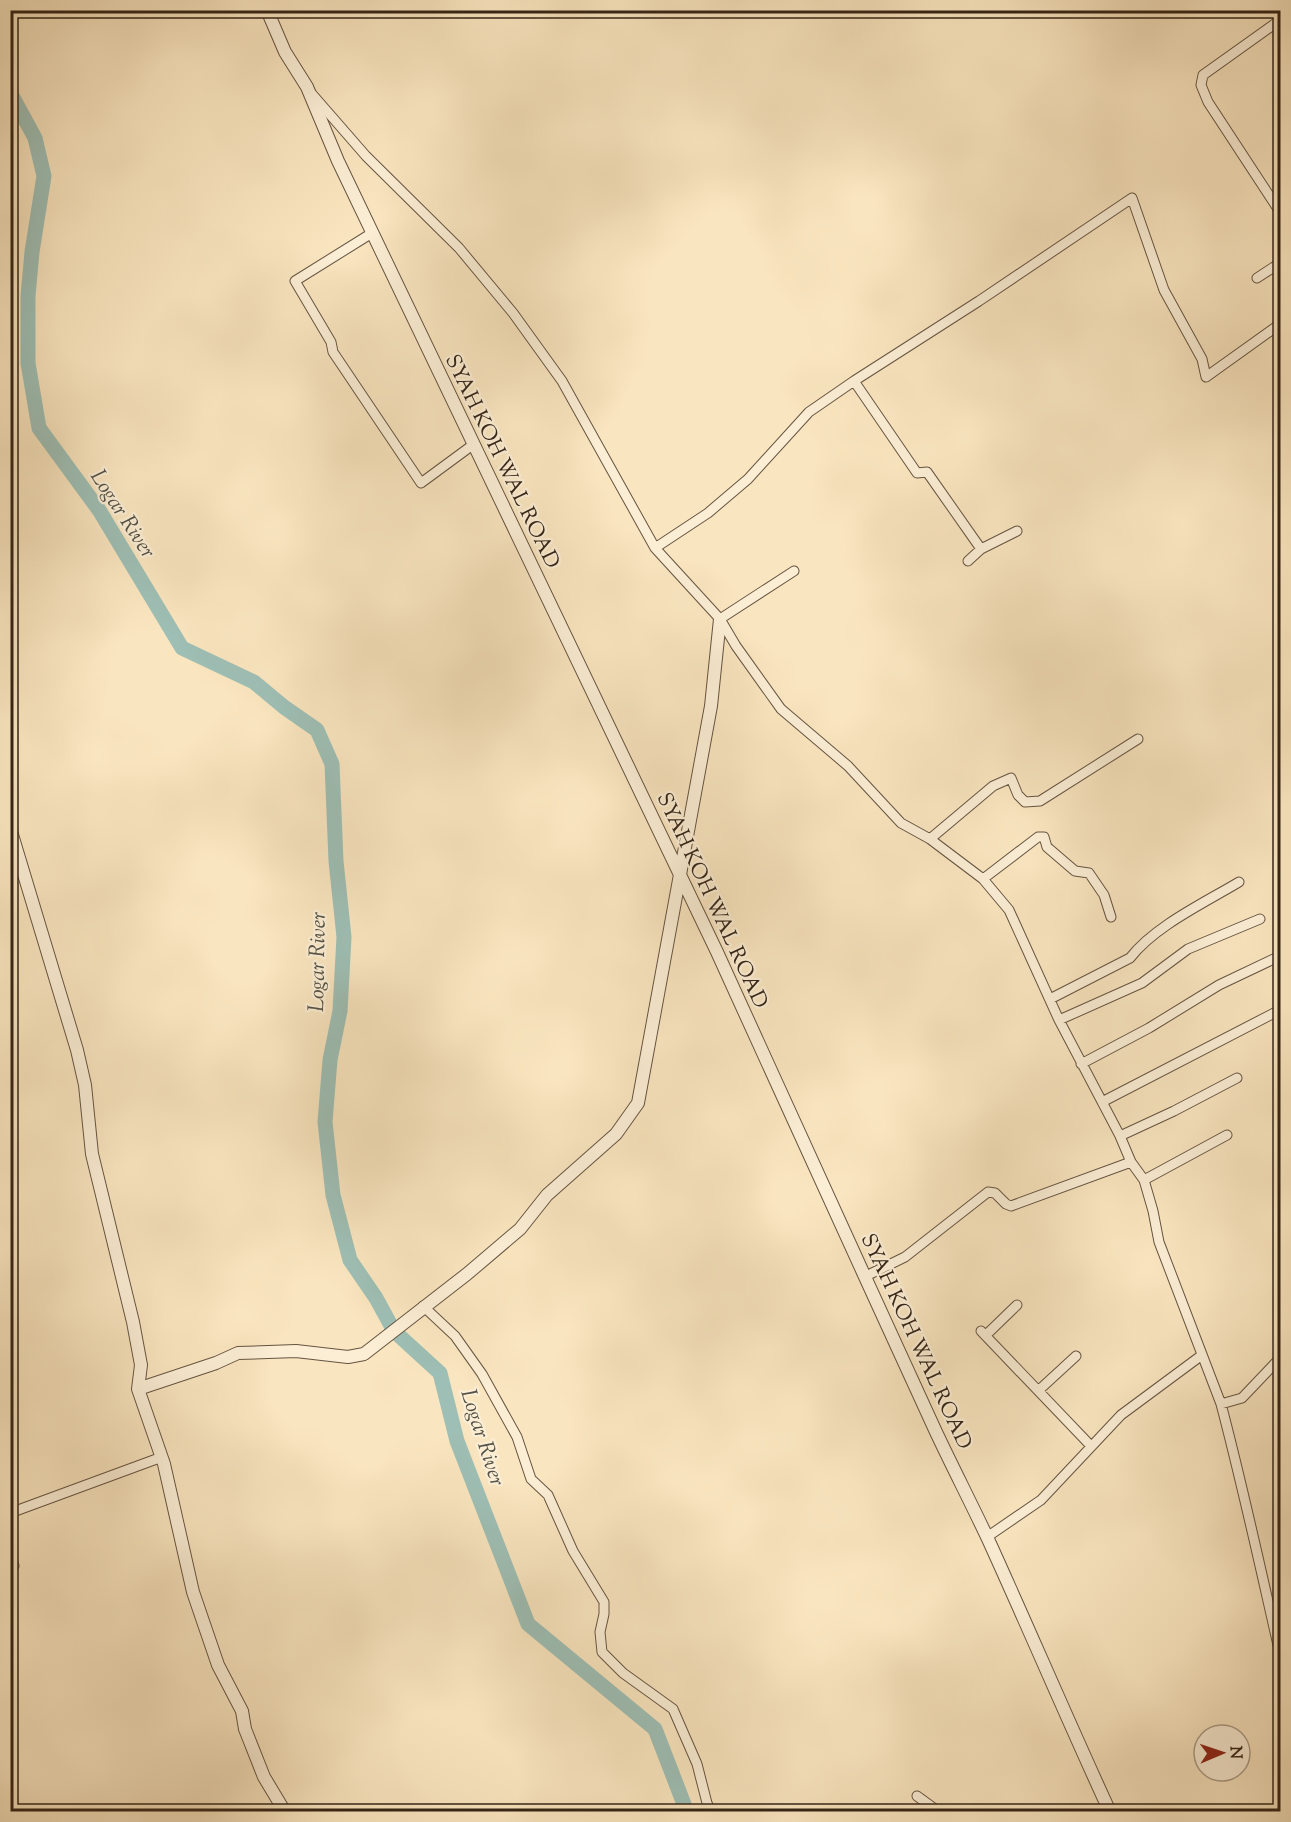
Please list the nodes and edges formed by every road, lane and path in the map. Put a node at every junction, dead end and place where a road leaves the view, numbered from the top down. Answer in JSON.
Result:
{"nodes":[{"id":1,"x":267,"y":10,"type":"edge"},
{"id":2,"x":1281,"y":20,"type":"edge"},
{"id":3,"x":307,"y":87,"type":"junction"},
{"id":4,"x":1281,"y":212,"type":"edge"},
{"id":5,"x":372,"y":233,"type":"junction"},
{"id":6,"x":1281,"y":263,"type":"edge"},
{"id":7,"x":1257,"y":278,"type":"dead end"},
{"id":8,"x":1281,"y":324,"type":"edge"},
{"id":9,"x":854,"y":381,"type":"junction"},
{"id":10,"x":474,"y":444,"type":"junction"},
{"id":11,"x":1017,"y":531,"type":"dead end"},
{"id":12,"x":655,"y":548,"type":"junction"},
{"id":13,"x":981,"y":549,"type":"junction"},
{"id":14,"x":968,"y":561,"type":"dead end"},
{"id":15,"x":794,"y":571,"type":"dead end"},
{"id":16,"x":720,"y":619,"type":"junction"},
{"id":17,"x":1138,"y":739,"type":"dead end"},
{"id":18,"x":10,"y":828,"type":"edge"},
{"id":19,"x":930,"y":839,"type":"junction"},
{"id":20,"x":681,"y":876,"type":"junction"},
{"id":21,"x":983,"y":879,"type":"junction"},
{"id":22,"x":1239,"y":882,"type":"dead end"},
{"id":23,"x":1111,"y":917,"type":"dead end"},
{"id":24,"x":1260,"y":919,"type":"dead end"},
{"id":25,"x":1281,"y":956,"type":"edge"},
{"id":26,"x":1050,"y":999,"type":"junction"},
{"id":27,"x":1278,"y":1011,"type":"dead end"},
{"id":28,"x":1059,"y":1020,"type":"junction"},
{"id":29,"x":1081,"y":1064,"type":"junction"},
{"id":30,"x":1237,"y":1078,"type":"dead end"},
{"id":31,"x":1101,"y":1102,"type":"junction"},
{"id":32,"x":1227,"y":1135,"type":"dead end"},
{"id":33,"x":1120,"y":1136,"type":"junction"},
{"id":34,"x":1131,"y":1162,"type":"junction"},
{"id":35,"x":1144,"y":1180,"type":"junction"},
{"id":36,"x":866,"y":1276,"type":"junction"},
{"id":37,"x":1017,"y":1305,"type":"dead end"},
{"id":38,"x":423,"y":1306,"type":"junction"},
{"id":39,"x":1202,"y":1355,"type":"junction"},
{"id":40,"x":1076,"y":1356,"type":"dead end"},
{"id":41,"x":1281,"y":1358,"type":"edge"},
{"id":42,"x":138,"y":1389,"type":"junction"},
{"id":43,"x":1039,"y":1390,"type":"junction"},
{"id":44,"x":1221,"y":1404,"type":"junction"},
{"id":45,"x":1091,"y":1446,"type":"junction"},
{"id":46,"x":162,"y":1457,"type":"junction"},
{"id":47,"x":10,"y":1513,"type":"edge"},
{"id":48,"x":987,"y":1537,"type":"junction"},
{"id":49,"x":10,"y":1555,"type":"edge"},
{"id":50,"x":10,"y":1572,"type":"edge"},
{"id":51,"x":1281,"y":1654,"type":"edge"},
{"id":52,"x":916,"y":1796,"type":"dead end"},
{"id":53,"x":285,"y":1812,"type":"edge"},
{"id":54,"x":711,"y":1812,"type":"edge"},
{"id":55,"x":939,"y":1812,"type":"edge"},
{"id":56,"x":1110,"y":1812,"type":"edge"}],
"edges":[{"from":1,"to":3,"type":"street","name":"SYAH KOH WAL ROAD"},
{"from":2,"to":4,"type":"street"},
{"from":3,"to":5,"type":"street","name":"SYAH KOH WAL ROAD"},
{"from":3,"to":12,"type":"street"},
{"from":5,"to":10,"type":"street","name":"SYAH KOH WAL ROAD"},
{"from":5,"to":10,"type":"street"},
{"from":6,"to":7,"type":"street"},
{"from":8,"to":9,"type":"street"},
{"from":9,"to":12,"type":"street"},
{"from":9,"to":13,"type":"street"},
{"from":10,"to":20,"type":"street","name":"SYAH KOH WAL ROAD"},
{"from":11,"to":13,"type":"street"},
{"from":12,"to":16,"type":"street"},
{"from":13,"to":14,"type":"street"},
{"from":15,"to":16,"type":"street"},
{"from":16,"to":19,"type":"street"},
{"from":16,"to":20,"type":"street"},
{"from":17,"to":19,"type":"street"},
{"from":18,"to":42,"type":"street"},
{"from":19,"to":21,"type":"street"},
{"from":20,"to":36,"type":"street","name":"SYAH KOH WAL ROAD"},
{"from":20,"to":38,"type":"street"},
{"from":21,"to":23,"type":"street"},
{"from":21,"to":26,"type":"street"},
{"from":22,"to":26,"type":"street"},
{"from":24,"to":28,"type":"street"},
{"from":25,"to":29,"type":"street"},
{"from":26,"to":28,"type":"street"},
{"from":27,"to":31,"type":"street"},
{"from":28,"to":29,"type":"street"},
{"from":29,"to":31,"type":"street"},
{"from":30,"to":33,"type":"street"},
{"from":31,"to":33,"type":"street"},
{"from":32,"to":35,"type":"street"},
{"from":33,"to":34,"type":"street"},
{"from":34,"to":35,"type":"street"},
{"from":34,"to":36,"type":"street"},
{"from":35,"to":39,"type":"street"},
{"from":36,"to":48,"type":"street","name":"SYAH KOH WAL ROAD"},
{"from":37,"to":43,"type":"street"},
{"from":38,"to":42,"type":"street"},
{"from":38,"to":54,"type":"street"},
{"from":39,"to":44,"type":"street"},
{"from":39,"to":45,"type":"street"},
{"from":40,"to":43,"type":"street"},
{"from":41,"to":44,"type":"street"},
{"from":42,"to":46,"type":"street"},
{"from":43,"to":45,"type":"street"},
{"from":44,"to":51,"type":"street"},
{"from":45,"to":48,"type":"street"},
{"from":46,"to":47,"type":"street"},
{"from":46,"to":53,"type":"street"},
{"from":48,"to":56,"type":"street","name":"SYAH KOH WAL ROAD"},
{"from":49,"to":50,"type":"street"},
{"from":52,"to":55,"type":"street"}]}
